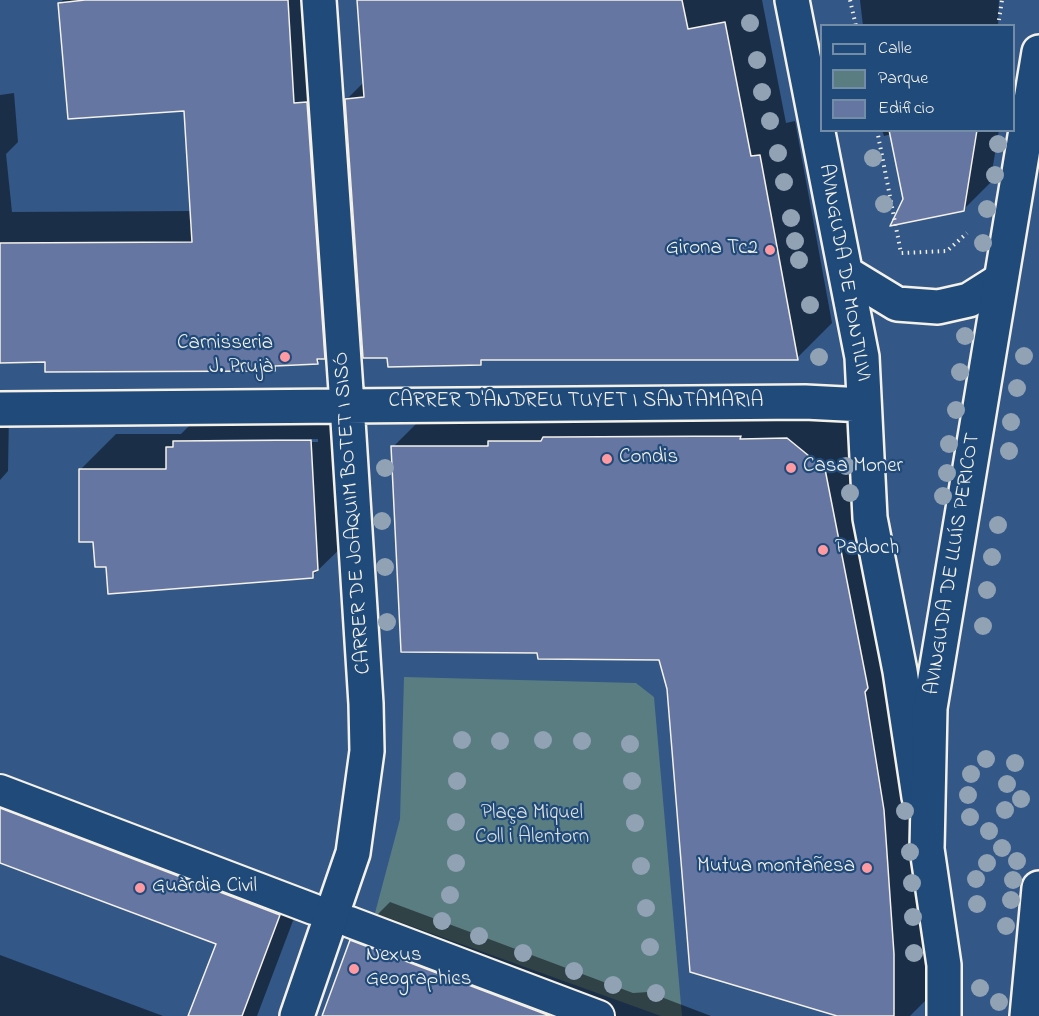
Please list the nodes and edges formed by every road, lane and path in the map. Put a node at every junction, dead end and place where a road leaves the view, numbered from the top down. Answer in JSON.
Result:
{"nodes":[{"id":1,"x":319,"y":0,"type":"edge"},
{"id":2,"x":792,"y":0,"type":"edge"},
{"id":3,"x":850,"y":0,"type":"edge"},
{"id":4,"x":1002,"y":0,"type":"edge"},
{"id":5,"x":856,"y":24,"type":"edge"},
{"id":6,"x":998,"y":24,"type":"edge"},
{"id":7,"x":1039,"y":52,"type":"edge"},
{"id":8,"x":877,"y":132,"type":"edge"},
{"id":9,"x":971,"y":230,"type":"dead end"},
{"id":10,"x":846,"y":273,"type":"junction"},
{"id":11,"x":999,"y":281,"type":"junction"},
{"id":12,"x":347,"y":405,"type":"junction"},
{"id":13,"x":864,"y":405,"type":"junction"},
{"id":14,"x":0,"y":409,"type":"edge"},
{"id":15,"x":0,"y":790,"type":"edge"},
{"id":16,"x":927,"y":849,"type":"junction"},
{"id":17,"x":1038,"y":906,"type":"edge"},
{"id":18,"x":313,"y":909,"type":"dead end"},
{"id":19,"x":350,"y":922,"type":"dead end"},
{"id":20,"x":297,"y":1016,"type":"edge"},
{"id":21,"x":599,"y":1016,"type":"edge"},
{"id":22,"x":945,"y":1016,"type":"edge"},
{"id":23,"x":1028,"y":1016,"type":"edge"}],
"edges":[{"from":1,"to":12,"type":"street","name":"CARRER DE JOAQUIM BOTET I SISÓ"},
{"from":2,"to":10,"type":"street","name":"AVINGUDA DE MONTILIVI"},
{"from":3,"to":5,"type":"path"},
{"from":4,"to":6,"type":"path"},
{"from":7,"to":11,"type":"street","name":"AVINGUDA DE LLUÍS PERICOT"},
{"from":8,"to":9,"type":"path"},
{"from":10,"to":11,"type":"street"},
{"from":10,"to":13,"type":"street","name":"AVINGUDA DE MONTILIVI"},
{"from":11,"to":16,"type":"street","name":"AVINGUDA DE LLUÍS PERICOT"},
{"from":12,"to":13,"type":"street","name":"CARRER D'ANDREU TUYET I SANTAMARIA"},
{"from":12,"to":14,"type":"street","name":"CARRER D'ANDREU TUYET I SANTAMARIA"},
{"from":12,"to":20,"type":"street","name":"CARRER DE JOAQUIM BOTET I SISÓ"},
{"from":13,"to":16,"type":"street","name":"AVINGUDA DE LLUÍS PERICOT"},
{"from":15,"to":18,"type":"street"},
{"from":16,"to":22,"type":"street","name":"AVINGUDA DE LLUÍS PERICOT"},
{"from":17,"to":23,"type":"street"},
{"from":19,"to":21,"type":"street"}]}
